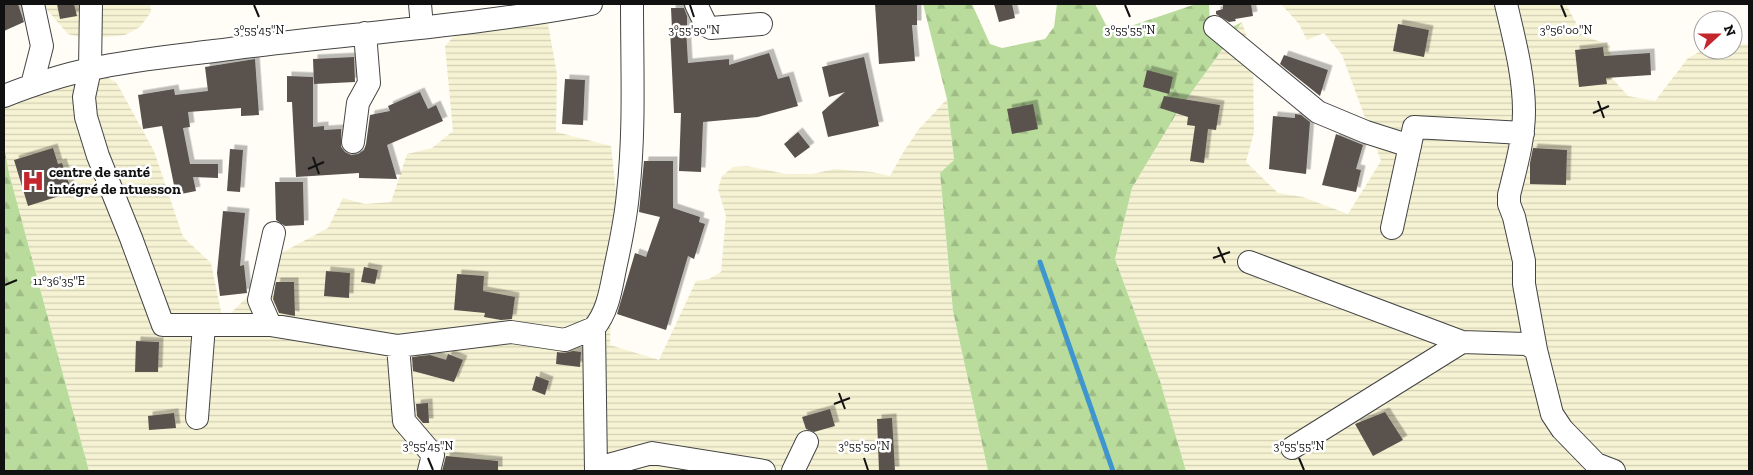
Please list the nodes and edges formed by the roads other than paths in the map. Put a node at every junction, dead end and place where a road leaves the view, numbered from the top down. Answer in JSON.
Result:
{"nodes":[{"id":1,"x":33,"y":4,"type":"edge"},
{"id":2,"x":91,"y":4,"type":"edge"},
{"id":3,"x":420,"y":4,"type":"edge"},
{"id":4,"x":591,"y":4,"type":"edge"},
{"id":5,"x":632,"y":4,"type":"edge"},
{"id":6,"x":696,"y":4,"type":"edge"},
{"id":7,"x":1506,"y":4,"type":"edge"},
{"id":8,"x":761,"y":24,"type":"dead end"},
{"id":9,"x":422,"y":27,"type":"junction"},
{"id":10,"x":1215,"y":27,"type":"dead end"},
{"id":11,"x":365,"y":33,"type":"junction"},
{"id":12,"x":90,"y":69,"type":"junction"},
{"id":13,"x":32,"y":85,"type":"junction"},
{"id":14,"x":4,"y":96,"type":"edge"},
{"id":15,"x":1523,"y":133,"type":"junction"},
{"id":16,"x":353,"y":142,"type":"dead end"},
{"id":17,"x":1410,"y":146,"type":"junction"},
{"id":18,"x":1392,"y":228,"type":"dead end"},
{"id":19,"x":274,"y":233,"type":"dead end"},
{"id":20,"x":1249,"y":262,"type":"dead end"},
{"id":21,"x":204,"y":324,"type":"junction"},
{"id":22,"x":270,"y":325,"type":"junction"},
{"id":23,"x":594,"y":328,"type":"junction"},
{"id":24,"x":1462,"y":342,"type":"junction"},
{"id":25,"x":398,"y":346,"type":"junction"},
{"id":26,"x":1536,"y":350,"type":"junction"},
{"id":27,"x":197,"y":418,"type":"dead end"},
{"id":28,"x":806,"y":442,"type":"dead end"},
{"id":29,"x":1292,"y":448,"type":"dead end"},
{"id":30,"x":604,"y":466,"type":"edge"},
{"id":31,"x":429,"y":471,"type":"edge"},
{"id":32,"x":764,"y":471,"type":"edge"},
{"id":33,"x":793,"y":471,"type":"edge"},
{"id":34,"x":1614,"y":471,"type":"edge"}],
"edges":[{"from":1,"to":13,"type":"street"},
{"from":2,"to":12,"type":"street"},
{"from":3,"to":9,"type":"street"},
{"from":4,"to":9,"type":"street"},
{"from":5,"to":23,"type":"street"},
{"from":6,"to":8,"type":"street"},
{"from":7,"to":15,"type":"street"},
{"from":9,"to":11,"type":"street"},
{"from":10,"to":17,"type":"street"},
{"from":11,"to":12,"type":"street"},
{"from":11,"to":16,"type":"street"},
{"from":12,"to":13,"type":"street"},
{"from":12,"to":21,"type":"street"},
{"from":13,"to":14,"type":"street"},
{"from":15,"to":17,"type":"street"},
{"from":15,"to":26,"type":"street"},
{"from":17,"to":18,"type":"street"},
{"from":19,"to":22,"type":"street"},
{"from":20,"to":24,"type":"street"},
{"from":21,"to":22,"type":"street"},
{"from":21,"to":27,"type":"street"},
{"from":22,"to":25,"type":"street"},
{"from":23,"to":25,"type":"street"},
{"from":23,"to":30,"type":"street"},
{"from":24,"to":26,"type":"street"},
{"from":24,"to":29,"type":"street"},
{"from":25,"to":31,"type":"street"},
{"from":26,"to":34,"type":"street"},
{"from":28,"to":33,"type":"street"},
{"from":30,"to":32,"type":"street"}]}
